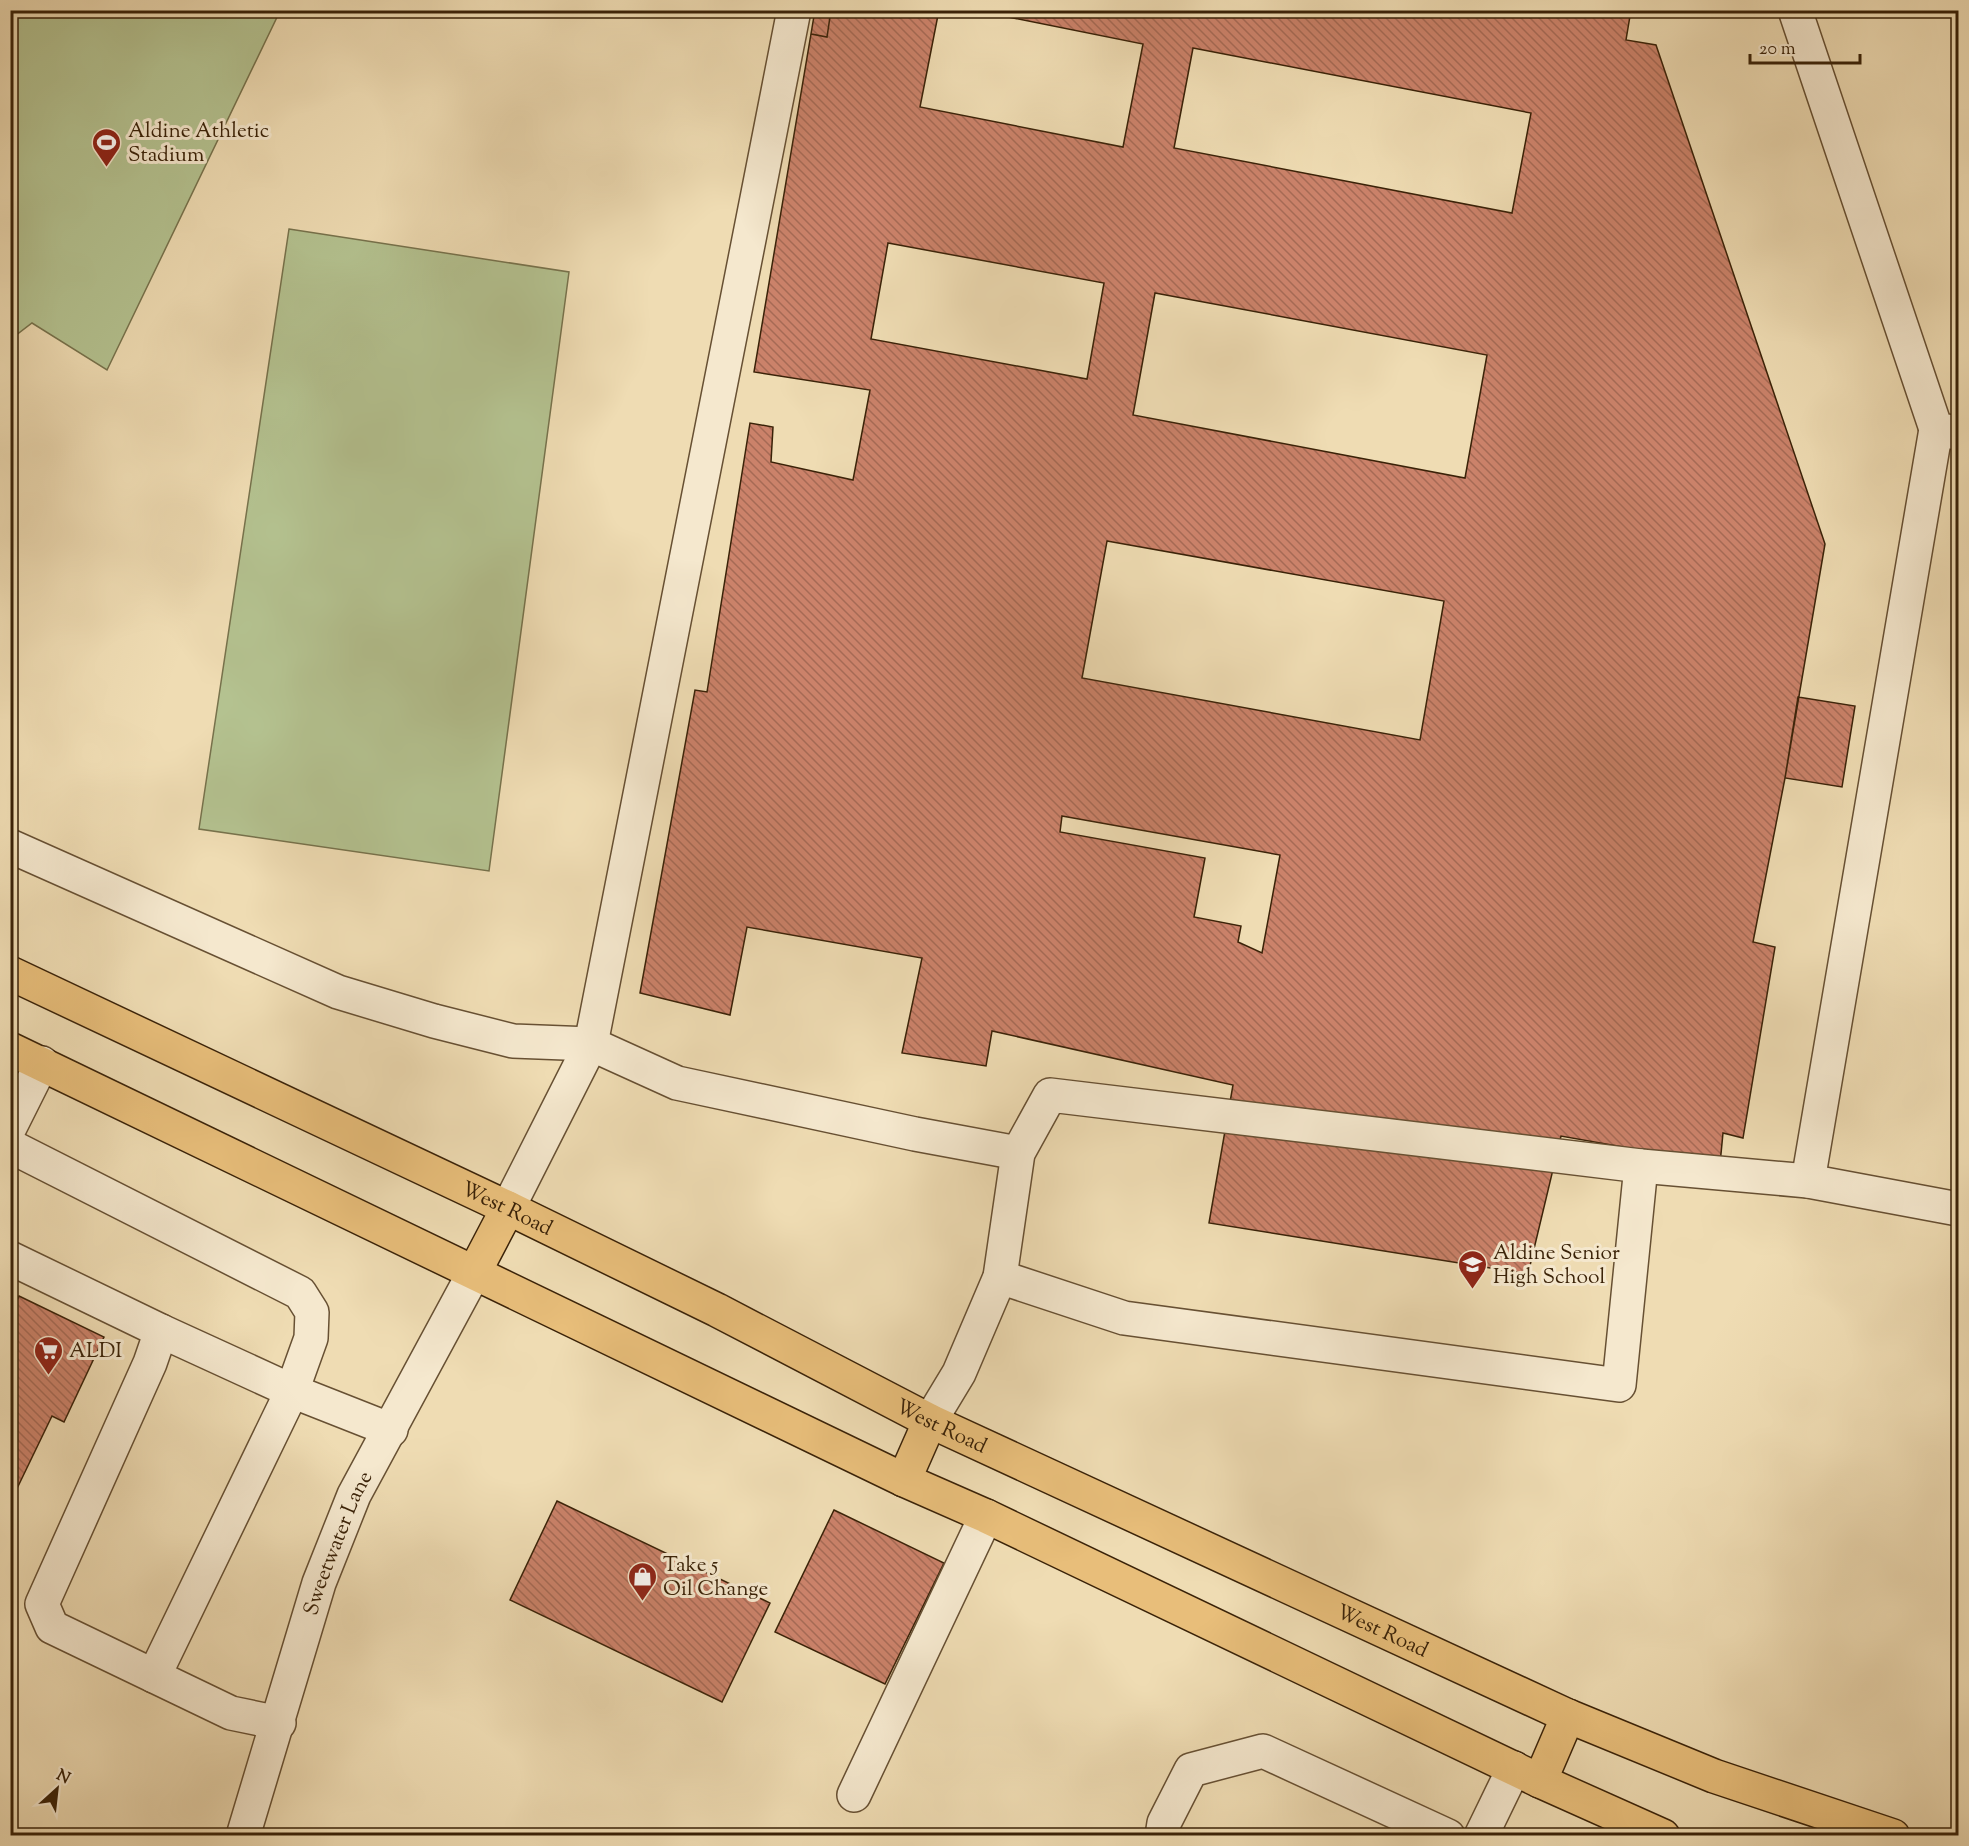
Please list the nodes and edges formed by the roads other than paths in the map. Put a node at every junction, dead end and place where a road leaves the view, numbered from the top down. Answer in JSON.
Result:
{"nodes":[{"id":1,"x":794,"y":10,"type":"edge"},
{"id":2,"x":1795,"y":10,"type":"edge"},
{"id":3,"x":1947,"y":431,"type":"edge"},
{"id":4,"x":10,"y":846,"type":"edge"},
{"id":5,"x":10,"y":973,"type":"edge"},
{"id":6,"x":591,"y":1044,"type":"junction"},
{"id":7,"x":10,"y":1048,"type":"edge"},
{"id":8,"x":42,"y":1063,"type":"junction"},
{"id":9,"x":10,"y":1126,"type":"edge"},
{"id":10,"x":10,"y":1146,"type":"edge"},
{"id":11,"x":1018,"y":1153,"type":"junction"},
{"id":12,"x":1641,"y":1166,"type":"junction"},
{"id":13,"x":1808,"y":1181,"type":"junction"},
{"id":14,"x":508,"y":1208,"type":"junction"},
{"id":15,"x":1959,"y":1209,"type":"edge"},
{"id":16,"x":10,"y":1258,"type":"edge"},
{"id":17,"x":475,"y":1271,"type":"junction"},
{"id":18,"x":1000,"y":1277,"type":"junction"},
{"id":19,"x":161,"y":1331,"type":"junction"},
{"id":20,"x":292,"y":1391,"type":"junction"},
{"id":21,"x":930,"y":1421,"type":"junction"},
{"id":22,"x":391,"y":1430,"type":"junction"},
{"id":23,"x":904,"y":1480,"type":"junction"},
{"id":24,"x":986,"y":1516,"type":"junction"},
{"id":25,"x":154,"y":1676,"type":"junction"},
{"id":26,"x":1568,"y":1716,"type":"junction"},
{"id":27,"x":279,"y":1723,"type":"junction"},
{"id":28,"x":1527,"y":1775,"type":"junction"},
{"id":29,"x":854,"y":1795,"type":"dead end"},
{"id":30,"x":243,"y":1836,"type":"edge"},
{"id":31,"x":1162,"y":1836,"type":"edge"},
{"id":32,"x":1448,"y":1836,"type":"edge"},
{"id":33,"x":1481,"y":1836,"type":"edge"},
{"id":34,"x":1663,"y":1836,"type":"edge"},
{"id":35,"x":1893,"y":1836,"type":"edge"}],
"edges":[{"from":1,"to":6,"type":"street"},
{"from":2,"to":3,"type":"street"},
{"from":3,"to":13,"type":"street"},
{"from":4,"to":6,"type":"street"},
{"from":5,"to":14,"type":"main road","name":"West Road"},
{"from":6,"to":11,"type":"street"},
{"from":6,"to":14,"type":"street"},
{"from":7,"to":8,"type":"main road"},
{"from":8,"to":9,"type":"street"},
{"from":8,"to":17,"type":"main road"},
{"from":10,"to":20,"type":"street"},
{"from":11,"to":12,"type":"street"},
{"from":11,"to":18,"type":"street"},
{"from":12,"to":13,"type":"street"},
{"from":12,"to":18,"type":"street"},
{"from":13,"to":15,"type":"street"},
{"from":14,"to":17,"type":"main road"},
{"from":14,"to":21,"type":"main road","name":"West Road"},
{"from":16,"to":19,"type":"street"},
{"from":17,"to":22,"type":"street","name":"Sweetwater Lane"},
{"from":17,"to":23,"type":"main road"},
{"from":18,"to":21,"type":"street"},
{"from":19,"to":20,"type":"street"},
{"from":19,"to":25,"type":"street"},
{"from":20,"to":22,"type":"street"},
{"from":20,"to":25,"type":"street"},
{"from":21,"to":23,"type":"main road"},
{"from":21,"to":26,"type":"main road","name":"West Road"},
{"from":22,"to":27,"type":"street","name":"Sweetwater Lane"},
{"from":23,"to":24,"type":"main road"},
{"from":24,"to":28,"type":"main road"},
{"from":24,"to":29,"type":"street"},
{"from":25,"to":27,"type":"street"},
{"from":26,"to":28,"type":"main road"},
{"from":26,"to":35,"type":"main road","name":"West Road"},
{"from":27,"to":30,"type":"street","name":"Sweetwater Lane"},
{"from":28,"to":33,"type":"street"},
{"from":28,"to":34,"type":"main road"},
{"from":31,"to":32,"type":"street"}]}
